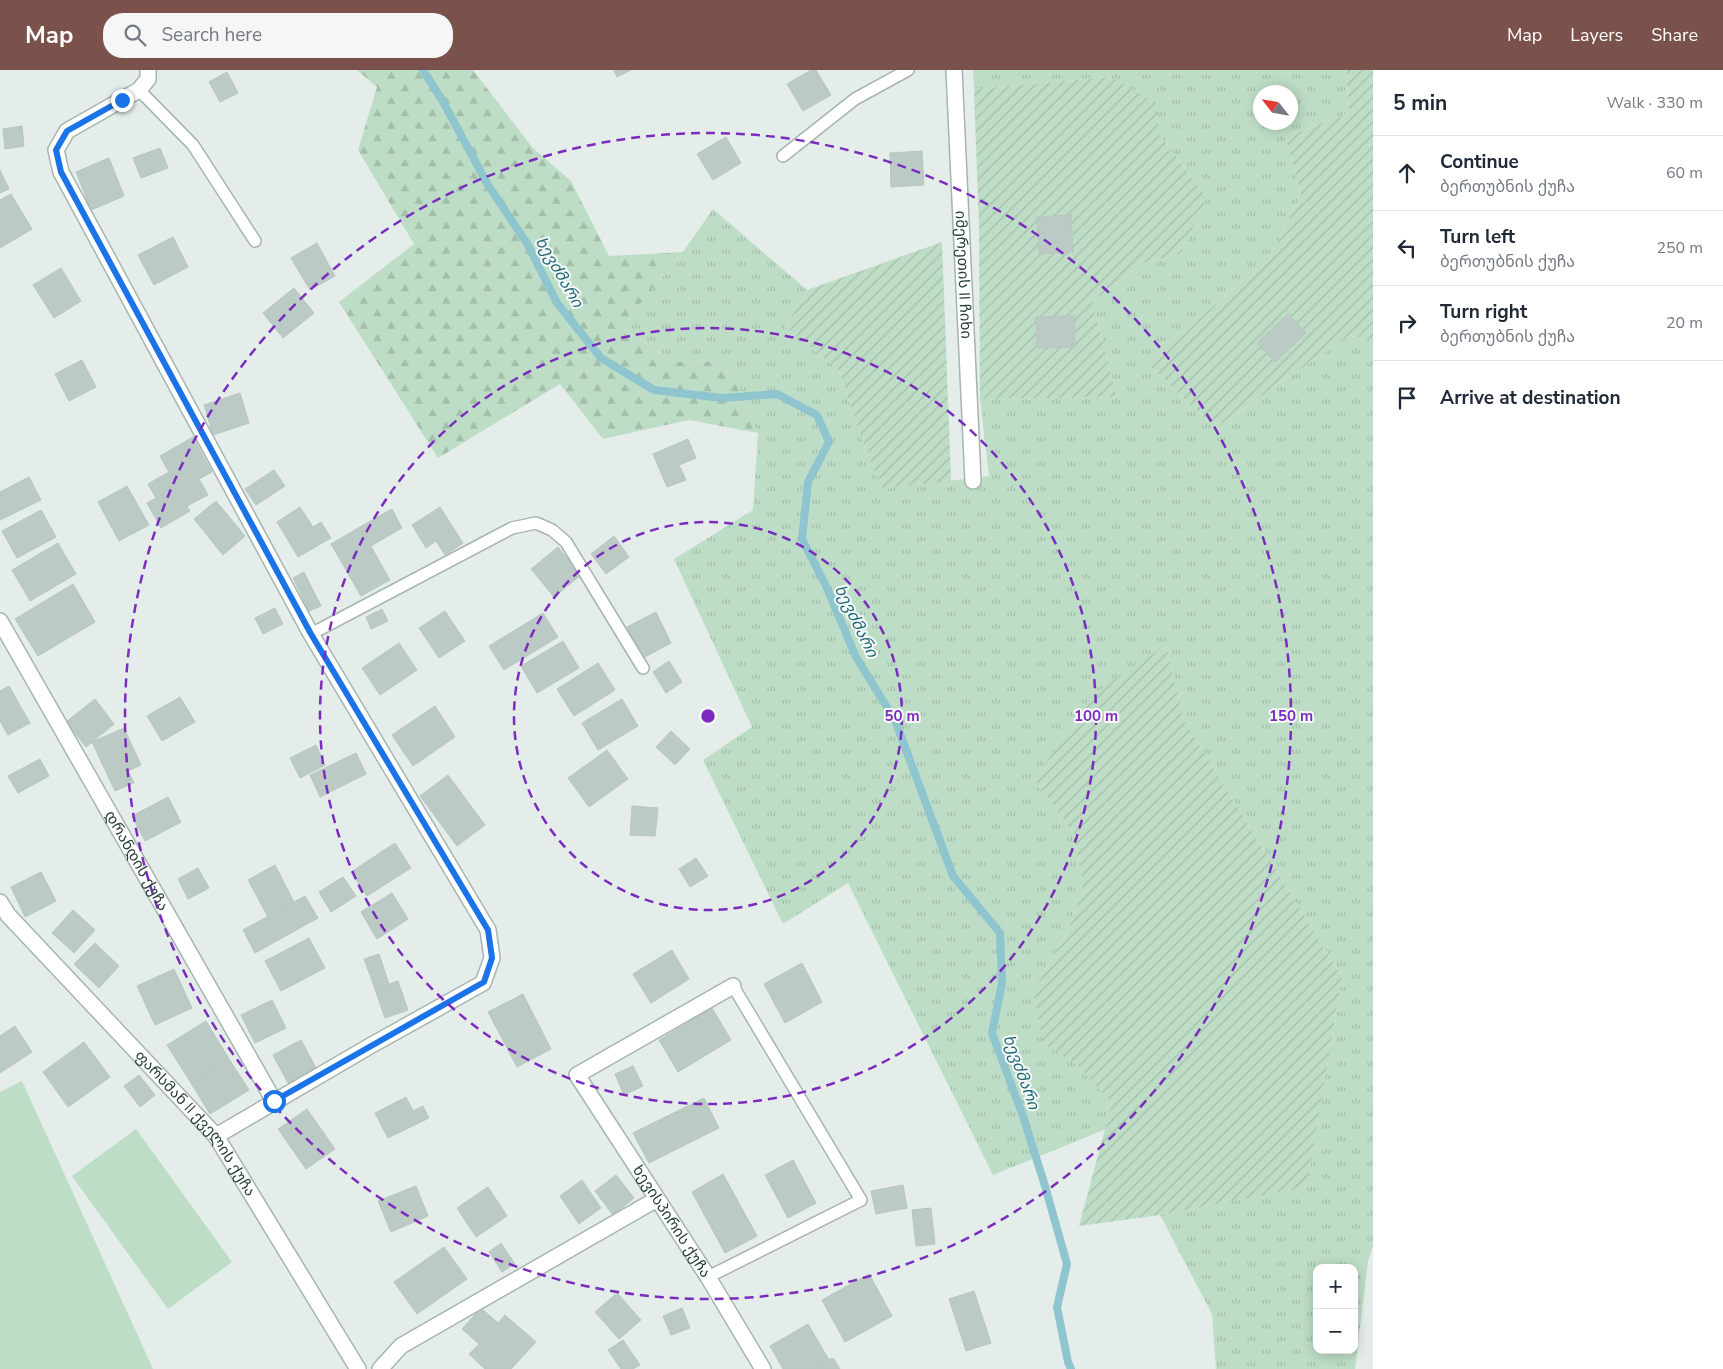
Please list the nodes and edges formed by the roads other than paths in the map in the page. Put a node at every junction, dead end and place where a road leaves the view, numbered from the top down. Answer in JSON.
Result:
{"nodes":[{"id":1,"x":148,"y":70,"type":"edge"},
{"id":2,"x":908,"y":70,"type":"edge"},
{"id":3,"x":954,"y":70,"type":"edge"},
{"id":4,"x":139,"y":90,"type":"junction"},
{"id":5,"x":783,"y":156,"type":"dead end"},
{"id":6,"x":255,"y":241,"type":"dead end"},
{"id":7,"x":973,"y":481,"type":"dead end"},
{"id":8,"x":0,"y":621,"type":"edge"},
{"id":9,"x":311,"y":634,"type":"junction"},
{"id":10,"x":643,"y":668,"type":"dead end"},
{"id":11,"x":0,"y":902,"type":"edge"},
{"id":12,"x":733,"y":986,"type":"joint"},
{"id":13,"x":274,"y":1101,"type":"junction"},
{"id":14,"x":216,"y":1136,"type":"junction"},
{"id":15,"x":657,"y":1199,"type":"junction"},
{"id":16,"x":708,"y":1277,"type":"junction"},
{"id":17,"x":358,"y":1369,"type":"edge"},
{"id":18,"x":380,"y":1369,"type":"edge"},
{"id":19,"x":763,"y":1369,"type":"edge"}],
"edges":[{"from":1,"to":4,"type":"street"},
{"from":2,"to":5,"type":"lane"},
{"from":3,"to":7,"type":"street","name":"იმერეთის II ჩიხი"},
{"from":4,"to":6,"type":"lane"},
{"from":4,"to":9,"type":"street"},
{"from":8,"to":13,"type":"street","name":"დრანდის ქუჩა"},
{"from":9,"to":10,"type":"lane"},
{"from":9,"to":13,"type":"street"},
{"from":11,"to":14,"type":"street","name":"ფარსმან II ქველის ქუჩა"},
{"from":12,"to":15,"type":"street","name":"ხევისპირის ქუჩა"},
{"from":12,"to":16,"type":"lane"},
{"from":13,"to":14,"type":"street"},
{"from":14,"to":17,"type":"street","name":"ფარსმან II ქველის ქუჩა"},
{"from":15,"to":16,"type":"street","name":"ხევისპირის ქუჩა"},
{"from":15,"to":18,"type":"street"},
{"from":16,"to":19,"type":"street","name":"ხევისპირის ქუჩა"}]}
